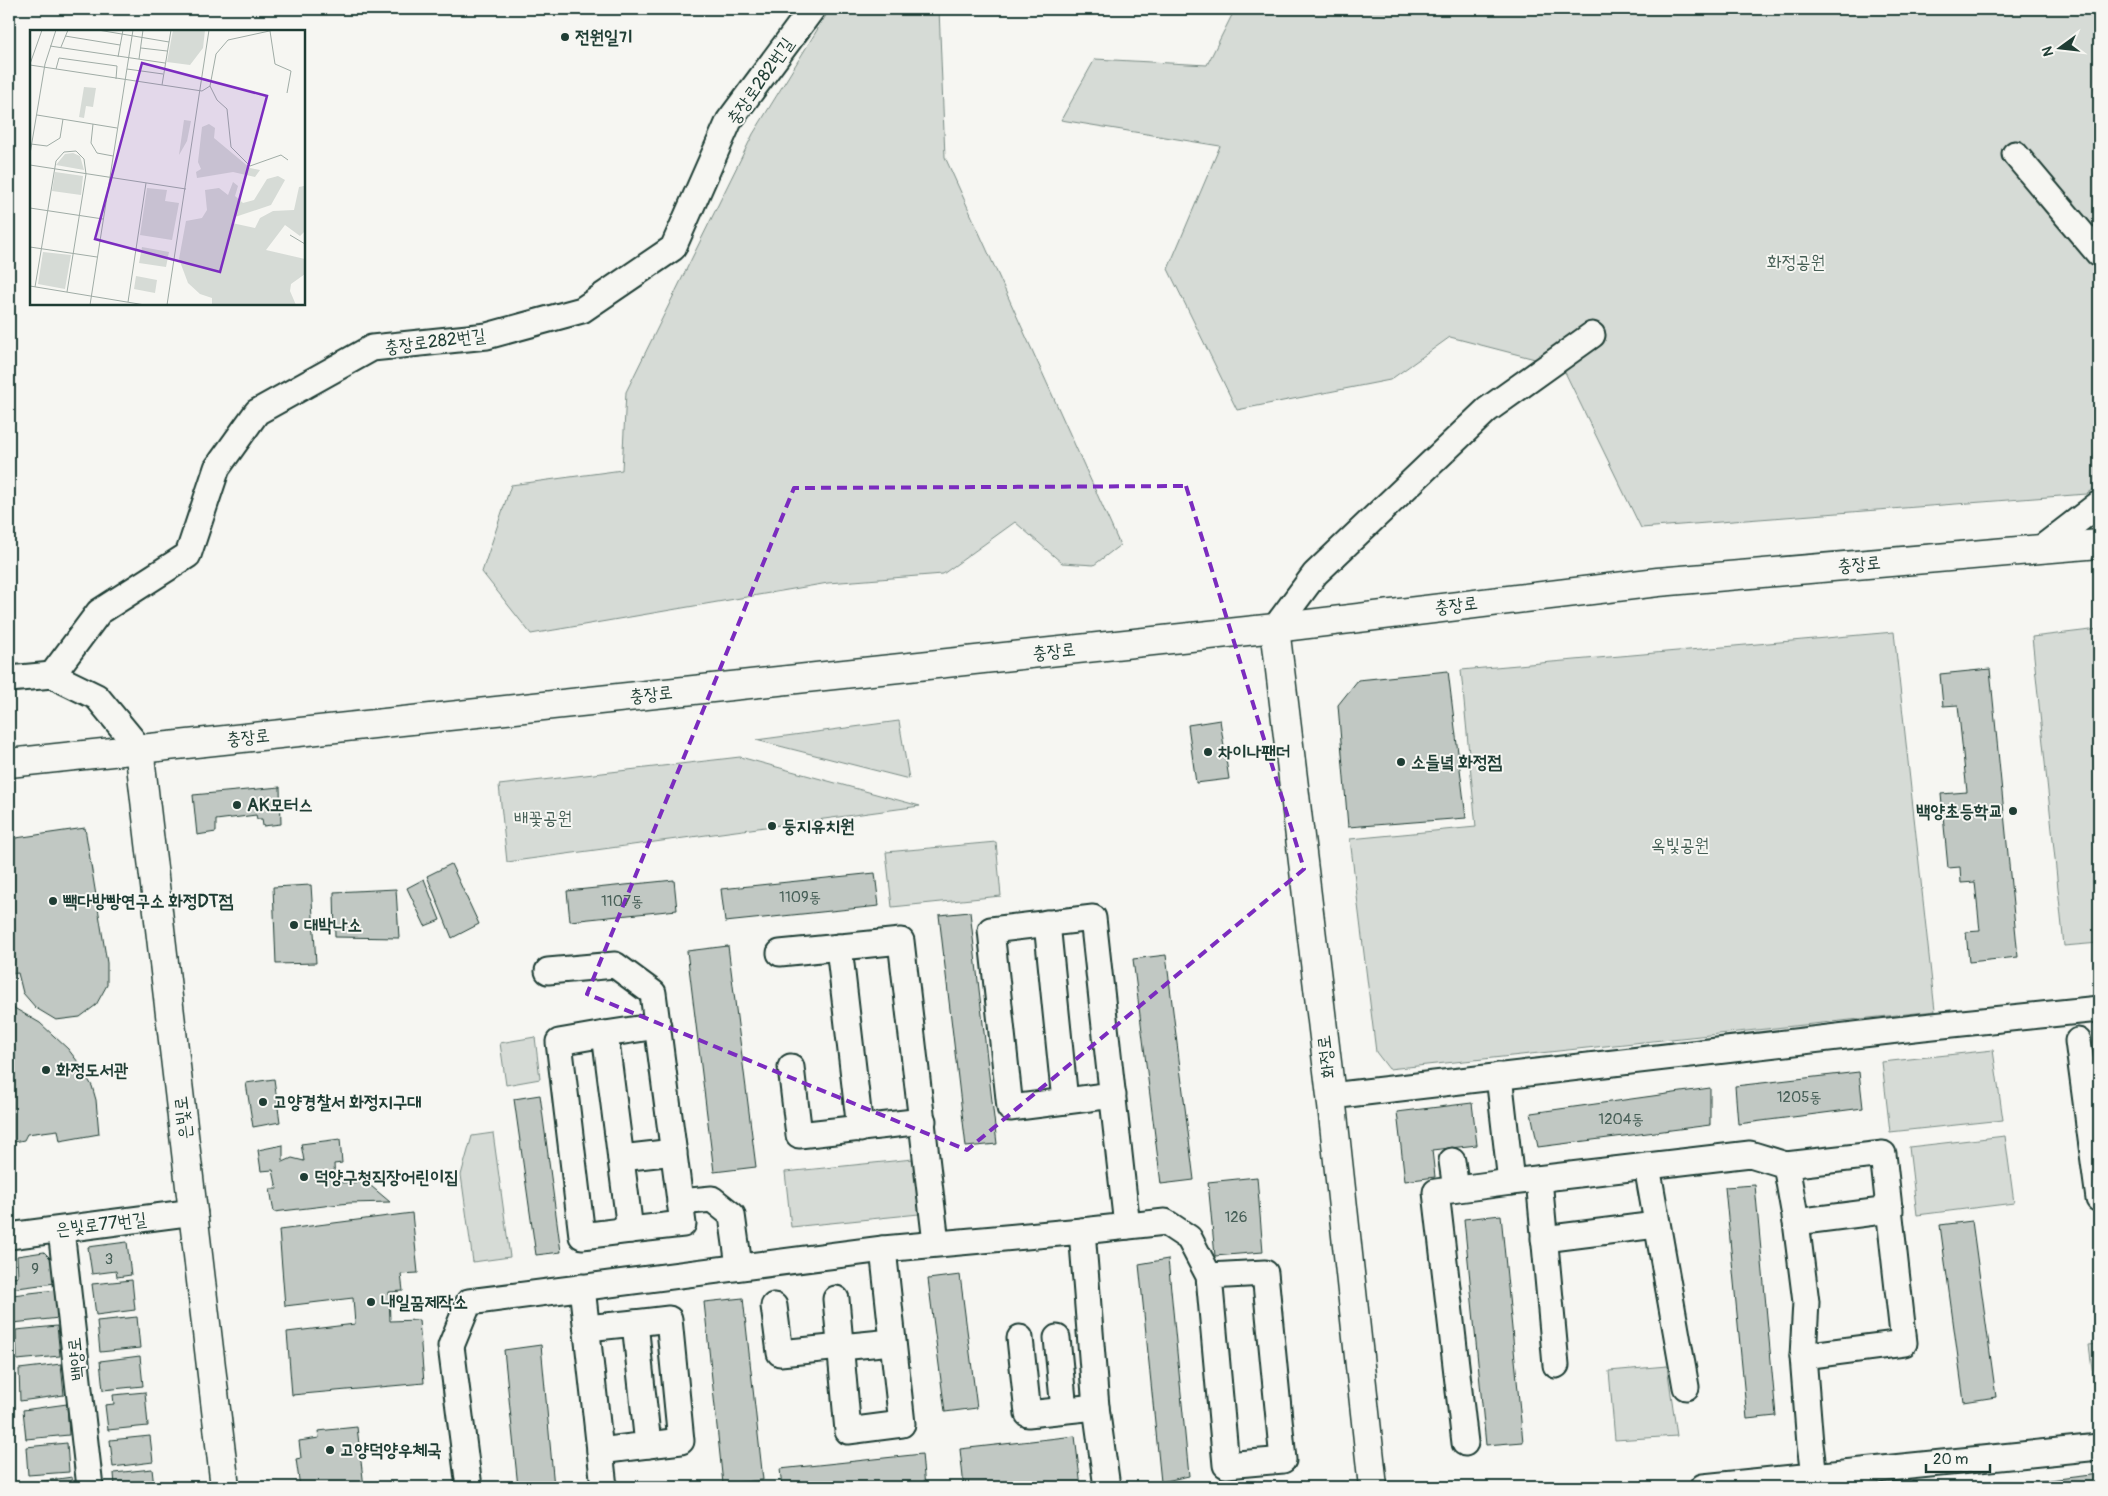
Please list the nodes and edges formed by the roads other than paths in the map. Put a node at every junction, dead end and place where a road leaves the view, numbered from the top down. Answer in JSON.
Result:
{"nodes":[{"id":1,"x":812,"y":9,"type":"edge"},
{"id":2,"x":2014,"y":154,"type":"dead end"},
{"id":3,"x":2099,"y":254,"type":"edge"},
{"id":4,"x":1592,"y":335,"type":"dead end"},
{"id":5,"x":2099,"y":504,"type":"edge"},
{"id":6,"x":2099,"y":544,"type":"edge"},
{"id":7,"x":2042,"y":548,"type":"junction"},
{"id":8,"x":1275,"y":628,"type":"junction"},
{"id":9,"x":52,"y":675,"type":"junction"},
{"id":10,"x":9,"y":679,"type":"edge"},
{"id":11,"x":139,"y":748,"type":"junction"},
{"id":12,"x":9,"y":763,"type":"edge"},
{"id":13,"x":1047,"y":923,"type":"junction"},
{"id":14,"x":839,"y":947,"type":"junction"},
{"id":15,"x":780,"y":953,"type":"dead end"},
{"id":16,"x":548,"y":971,"type":"dead end"},
{"id":17,"x":2099,"y":1009,"type":"edge"},
{"id":18,"x":658,"y":1026,"type":"junction"},
{"id":19,"x":605,"y":1034,"type":"junction"},
{"id":20,"x":2078,"y":1041,"type":"dead end"},
{"id":21,"x":791,"y":1067,"type":"dead end"},
{"id":22,"x":1499,"y":1076,"type":"junction"},
{"id":23,"x":1113,"y":1095,"type":"junction"},
{"id":24,"x":1331,"y":1096,"type":"junction"},
{"id":25,"x":1066,"y":1101,"type":"junction"},
{"id":26,"x":923,"y":1121,"type":"junction"},
{"id":27,"x":2094,"y":1124,"type":"edge"},
{"id":28,"x":860,"y":1129,"type":"junction"},
{"id":29,"x":674,"y":1152,"type":"junction"},
{"id":30,"x":621,"y":1158,"type":"junction"},
{"id":31,"x":1452,"y":1161,"type":"dead end"},
{"id":32,"x":1786,"y":1165,"type":"junction"},
{"id":33,"x":1647,"y":1166,"type":"junction"},
{"id":34,"x":1539,"y":1179,"type":"junction"},
{"id":35,"x":1511,"y":1182,"type":"junction"},
{"id":36,"x":1456,"y":1189,"type":"junction"},
{"id":37,"x":2099,"y":1199,"type":"edge"},
{"id":38,"x":680,"y":1202,"type":"junction"},
{"id":39,"x":1890,"y":1210,"type":"junction"},
{"id":40,"x":194,"y":1212,"type":"junction"},
{"id":41,"x":1796,"y":1222,"type":"junction"},
{"id":42,"x":1127,"y":1226,"type":"junction"},
{"id":43,"x":1656,"y":1226,"type":"junction"},
{"id":44,"x":61,"y":1230,"type":"junction"},
{"id":45,"x":630,"y":1230,"type":"junction"},
{"id":46,"x":1082,"y":1231,"type":"junction"},
{"id":47,"x":9,"y":1236,"type":"edge"},
{"id":48,"x":1544,"y":1239,"type":"junction"},
{"id":49,"x":936,"y":1244,"type":"junction"},
{"id":50,"x":883,"y":1249,"type":"junction"},
{"id":51,"x":740,"y":1266,"type":"junction"},
{"id":52,"x":1209,"y":1276,"type":"junction"},
{"id":53,"x":582,"y":1286,"type":"junction"},
{"id":54,"x":836,"y":1298,"type":"dead end"},
{"id":55,"x":774,"y":1306,"type":"dead end"},
{"id":56,"x":635,"y":1323,"type":"junction"},
{"id":57,"x":586,"y":1328,"type":"junction"},
{"id":58,"x":1020,"y":1338,"type":"dead end"},
{"id":59,"x":1057,"y":1338,"type":"dead end"},
{"id":60,"x":892,"y":1342,"type":"junction"},
{"id":61,"x":840,"y":1347,"type":"junction"},
{"id":62,"x":1803,"y":1356,"type":"junction"},
{"id":63,"x":1556,"y":1366,"type":"dead end"},
{"id":64,"x":1686,"y":1387,"type":"dead end"},
{"id":65,"x":1096,"y":1407,"type":"junction"},
{"id":66,"x":1064,"y":1410,"type":"junction"},
{"id":67,"x":1465,"y":1443,"type":"dead end"},
{"id":68,"x":648,"y":1445,"type":"junction"},
{"id":69,"x":2099,"y":1447,"type":"edge"},
{"id":70,"x":600,"y":1451,"type":"junction"},
{"id":71,"x":1814,"y":1476,"type":"junction"},
{"id":72,"x":1870,"y":1479,"type":"edge"},
{"id":73,"x":90,"y":1487,"type":"edge"},
{"id":74,"x":225,"y":1487,"type":"edge"},
{"id":75,"x":469,"y":1487,"type":"edge"},
{"id":76,"x":604,"y":1487,"type":"edge"},
{"id":77,"x":1107,"y":1487,"type":"edge"},
{"id":78,"x":1373,"y":1487,"type":"edge"},
{"id":79,"x":1703,"y":1487,"type":"edge"}],
"edges":[{"from":1,"to":9,"type":"street","name":"충장로282번길"},
{"from":2,"to":3,"type":"street"},
{"from":4,"to":8,"type":"street"},
{"from":5,"to":7,"type":"street"},
{"from":6,"to":7,"type":"main road","name":"충장로"},
{"from":7,"to":8,"type":"main road","name":"충장로"},
{"from":8,"to":11,"type":"main road","name":"충장로"},
{"from":8,"to":24,"type":"main road","name":"화정로"},
{"from":9,"to":10,"type":"street"},
{"from":9,"to":11,"type":"street"},
{"from":11,"to":12,"type":"main road","name":"충장로"},
{"from":11,"to":40,"type":"main road","name":"은빛로"},
{"from":13,"to":23,"type":"street"},
{"from":13,"to":25,"type":"street"},
{"from":13,"to":25,"type":"street"},
{"from":14,"to":15,"type":"street"},
{"from":14,"to":26,"type":"street"},
{"from":14,"to":28,"type":"street"},
{"from":16,"to":18,"type":"street"},
{"from":17,"to":22,"type":"street"},
{"from":18,"to":19,"type":"street"},
{"from":18,"to":29,"type":"street"},
{"from":19,"to":30,"type":"street"},
{"from":19,"to":45,"type":"street"},
{"from":20,"to":27,"type":"street"},
{"from":21,"to":28,"type":"street"},
{"from":22,"to":24,"type":"street"},
{"from":22,"to":35,"type":"street"},
{"from":23,"to":25,"type":"street"},
{"from":23,"to":42,"type":"street"},
{"from":24,"to":78,"type":"main road","name":"화정로"},
{"from":26,"to":28,"type":"street"},
{"from":26,"to":49,"type":"street"},
{"from":27,"to":37,"type":"street"},
{"from":29,"to":30,"type":"street"},
{"from":29,"to":38,"type":"street"},
{"from":30,"to":45,"type":"street"},
{"from":31,"to":36,"type":"street"},
{"from":32,"to":33,"type":"street"},
{"from":32,"to":39,"type":"street"},
{"from":32,"to":41,"type":"street"},
{"from":33,"to":34,"type":"street"},
{"from":33,"to":43,"type":"street"},
{"from":34,"to":35,"type":"street"},
{"from":34,"to":48,"type":"street"},
{"from":35,"to":36,"type":"street"},
{"from":36,"to":67,"type":"street"},
{"from":38,"to":45,"type":"street"},
{"from":38,"to":51,"type":"street"},
{"from":39,"to":41,"type":"street"},
{"from":39,"to":62,"type":"street"},
{"from":40,"to":44,"type":"street","name":"은빛로77번길"},
{"from":40,"to":74,"type":"main road","name":"은빛로"},
{"from":41,"to":62,"type":"street"},
{"from":42,"to":46,"type":"street"},
{"from":42,"to":52,"type":"street"},
{"from":43,"to":48,"type":"street"},
{"from":43,"to":64,"type":"street"},
{"from":44,"to":47,"type":"street","name":"은빛로77번길"},
{"from":44,"to":73,"type":"street","name":"백양로"},
{"from":46,"to":49,"type":"street"},
{"from":46,"to":65,"type":"street"},
{"from":48,"to":63,"type":"street"},
{"from":49,"to":50,"type":"street"},
{"from":50,"to":51,"type":"street"},
{"from":50,"to":60,"type":"street"},
{"from":51,"to":53,"type":"street"},
{"from":52,"to":52,"type":"street"},
{"from":53,"to":57,"type":"street"},
{"from":53,"to":75,"type":"street"},
{"from":54,"to":61,"type":"street"},
{"from":55,"to":61,"type":"street"},
{"from":56,"to":57,"type":"street"},
{"from":56,"to":68,"type":"street"},
{"from":56,"to":68,"type":"street"},
{"from":57,"to":70,"type":"street"},
{"from":58,"to":66,"type":"street"},
{"from":59,"to":66,"type":"street"},
{"from":60,"to":61,"type":"street"},
{"from":60,"to":61,"type":"street"},
{"from":62,"to":71,"type":"street"},
{"from":65,"to":66,"type":"street"},
{"from":65,"to":77,"type":"street"},
{"from":68,"to":70,"type":"street"},
{"from":69,"to":72,"type":"street"},
{"from":70,"to":76,"type":"street"},
{"from":71,"to":72,"type":"street"},
{"from":71,"to":79,"type":"street"}]}
